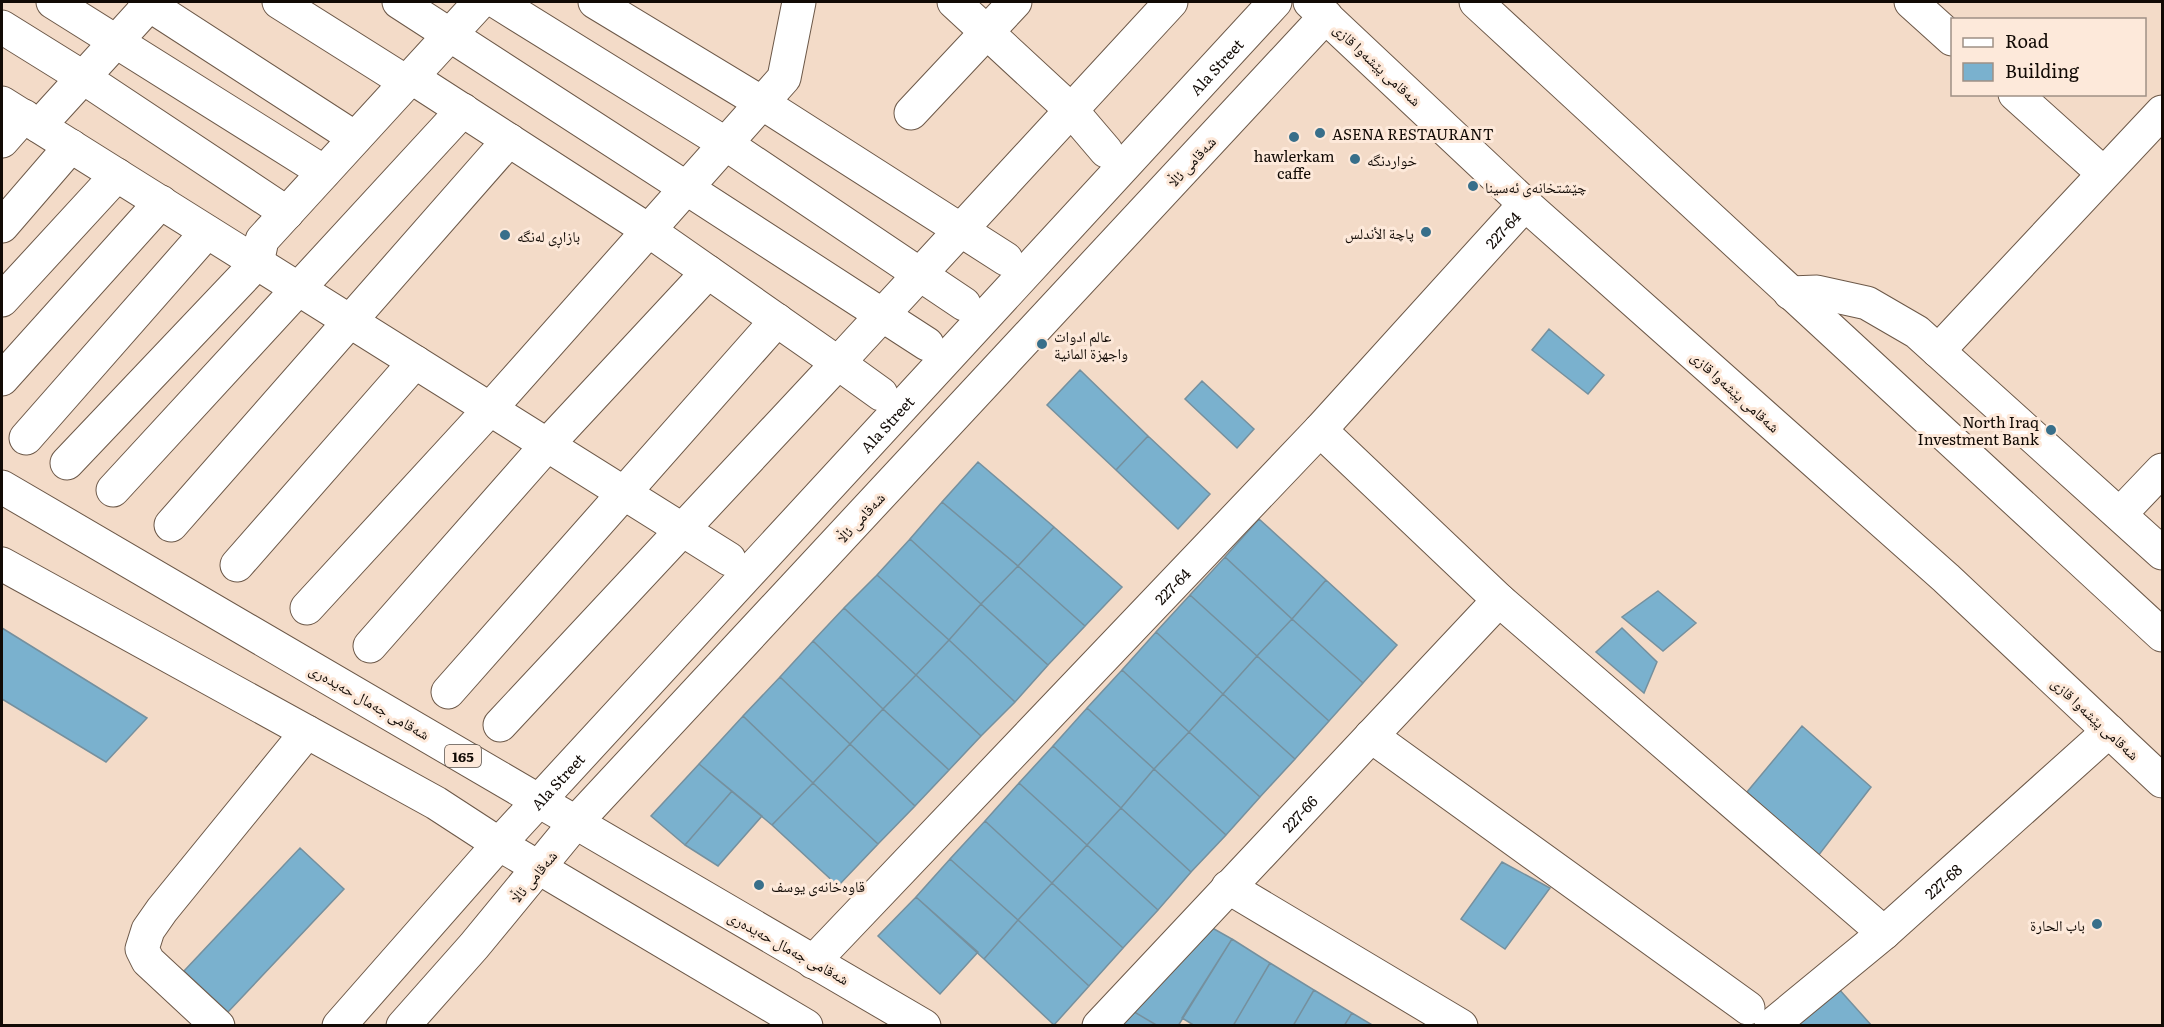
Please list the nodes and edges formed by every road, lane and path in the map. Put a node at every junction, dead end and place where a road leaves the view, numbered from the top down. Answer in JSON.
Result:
{"nodes":[{"id":1,"x":53,"y":2,"type":"edge"},
{"id":2,"x":149,"y":2,"type":"edge"},
{"id":3,"x":279,"y":2,"type":"edge"},
{"id":4,"x":399,"y":2,"type":"edge"},
{"id":5,"x":480,"y":2,"type":"edge"},
{"id":6,"x":497,"y":2,"type":"edge"},
{"id":7,"x":595,"y":2,"type":"edge"},
{"id":8,"x":799,"y":2,"type":"edge"},
{"id":9,"x":954,"y":2,"type":"edge"},
{"id":10,"x":1015,"y":2,"type":"edge"},
{"id":11,"x":1171,"y":2,"type":"edge"},
{"id":12,"x":1275,"y":2,"type":"edge"},
{"id":13,"x":1476,"y":2,"type":"edge"},
{"id":14,"x":1911,"y":2,"type":"edge"},
{"id":15,"x":1318,"y":9,"type":"edge"},
{"id":16,"x":2,"y":27,"type":"edge"},
{"id":17,"x":987,"y":32,"type":"junction"},
{"id":18,"x":450,"y":34,"type":"junction"},
{"id":19,"x":1951,"y":37,"type":"edge"},
{"id":20,"x":117,"y":42,"type":"junction"},
{"id":21,"x":84,"y":78,"type":"junction"},
{"id":22,"x":409,"y":80,"type":"junction"},
{"id":23,"x":2017,"y":96,"type":"edge"},
{"id":24,"x":762,"y":103,"type":"junction"},
{"id":25,"x":463,"y":110,"type":"junction"},
{"id":26,"x":1071,"y":110,"type":"junction"},
{"id":27,"x":2163,"y":112,"type":"edge"},
{"id":28,"x":911,"y":113,"type":"dead end"},
{"id":29,"x":21,"y":115,"type":"edge"},
{"id":30,"x":356,"y":138,"type":"junction"},
{"id":31,"x":509,"y":140,"type":"junction"},
{"id":32,"x":2,"y":141,"type":"edge"},
{"id":33,"x":726,"y":144,"type":"junction"},
{"id":34,"x":71,"y":146,"type":"junction"},
{"id":35,"x":1106,"y":151,"type":"dead end"},
{"id":36,"x":324,"y":172,"type":"junction"},
{"id":37,"x":2103,"y":173,"type":"junction"},
{"id":38,"x":117,"y":175,"type":"junction"},
{"id":39,"x":687,"y":188,"type":"junction"},
{"id":40,"x":160,"y":202,"type":"junction"},
{"id":41,"x":1526,"y":204,"type":"junction"},
{"id":42,"x":287,"y":213,"type":"junction"},
{"id":43,"x":2,"y":226,"type":"edge"},
{"id":44,"x":648,"y":230,"type":"junction"},
{"id":45,"x":961,"y":230,"type":"junction"},
{"id":46,"x":207,"y":232,"type":"junction"},
{"id":47,"x":1006,"y":259,"type":"dead end"},
{"id":48,"x":257,"y":263,"type":"junction"},
{"id":49,"x":708,"y":273,"type":"junction"},
{"id":50,"x":920,"y":274,"type":"junction"},
{"id":51,"x":299,"y":289,"type":"junction"},
{"id":52,"x":1791,"y":292,"type":"junction"},
{"id":53,"x":2,"y":300,"type":"edge"},
{"id":54,"x":964,"y":304,"type":"dead end"},
{"id":55,"x":881,"y":316,"type":"junction"},
{"id":56,"x":777,"y":320,"type":"junction"},
{"id":57,"x":351,"y":322,"type":"junction"},
{"id":58,"x":927,"y":344,"type":"dead end"},
{"id":59,"x":1938,"y":351,"type":"junction"},
{"id":60,"x":415,"y":362,"type":"junction"},
{"id":61,"x":838,"y":363,"type":"junction"},
{"id":62,"x":2,"y":379,"type":"edge"},
{"id":63,"x":881,"y":394,"type":"dead end"},
{"id":64,"x":490,"y":409,"type":"junction"},
{"id":65,"x":1320,"y":430,"type":"junction"},
{"id":66,"x":26,"y":438,"type":"dead end"},
{"id":67,"x":548,"y":445,"type":"junction"},
{"id":68,"x":67,"y":463,"type":"dead end"},
{"id":69,"x":2163,"y":470,"type":"edge"},
{"id":70,"x":2,"y":487,"type":"edge"},
{"id":71,"x":113,"y":490,"type":"dead end"},
{"id":72,"x":624,"y":492,"type":"junction"},
{"id":73,"x":2120,"y":514,"type":"junction"},
{"id":74,"x":171,"y":525,"type":"dead end"},
{"id":75,"x":681,"y":529,"type":"junction"},
{"id":76,"x":2163,"y":553,"type":"edge"},
{"id":77,"x":729,"y":559,"type":"dead end"},
{"id":78,"x":237,"y":565,"type":"dead end"},
{"id":79,"x":5,"y":573,"type":"edge"},
{"id":80,"x":1499,"y":600,"type":"junction"},
{"id":81,"x":307,"y":608,"type":"dead end"},
{"id":82,"x":2163,"y":635,"type":"edge"},
{"id":83,"x":370,"y":646,"type":"dead end"},
{"id":84,"x":448,"y":693,"type":"dead end"},
{"id":85,"x":500,"y":725,"type":"dead end"},
{"id":86,"x":2109,"y":731,"type":"junction"},
{"id":87,"x":307,"y":732,"type":"junction"},
{"id":88,"x":1371,"y":736,"type":"junction"},
{"id":89,"x":2163,"y":781,"type":"edge"},
{"id":90,"x":540,"y":801,"type":"junction"},
{"id":91,"x":576,"y":822,"type":"junction"},
{"id":92,"x":499,"y":844,"type":"junction"},
{"id":93,"x":541,"y":867,"type":"junction"},
{"id":94,"x":1228,"y":887,"type":"junction"},
{"id":95,"x":1884,"y":933,"type":"junction"},
{"id":96,"x":813,"y":962,"type":"junction"},
{"id":97,"x":1760,"y":1017,"type":"edge"},
{"id":98,"x":218,"y":1026,"type":"edge"},
{"id":99,"x":339,"y":1026,"type":"edge"},
{"id":100,"x":403,"y":1026,"type":"edge"},
{"id":101,"x":806,"y":1026,"type":"edge"},
{"id":102,"x":924,"y":1026,"type":"edge"},
{"id":103,"x":1099,"y":1026,"type":"edge"},
{"id":104,"x":1461,"y":1026,"type":"edge"}],
"edges":[{"from":1,"to":20,"type":"main road"},
{"from":2,"to":20,"type":"main road"},
{"from":2,"to":30,"type":"main road"},
{"from":3,"to":22,"type":"main road"},
{"from":4,"to":18,"type":"main road"},
{"from":5,"to":18,"type":"main road"},
{"from":6,"to":33,"type":"main road"},
{"from":7,"to":24,"type":"main road"},
{"from":8,"to":24,"type":"main road"},
{"from":9,"to":17,"type":"main road"},
{"from":10,"to":17,"type":"main road"},
{"from":11,"to":26,"type":"main road"},
{"from":12,"to":90,"type":"main road","name":"Ala Street"},
{"from":13,"to":52,"type":"main road"},
{"from":14,"to":19,"type":"main road"},
{"from":15,"to":41,"type":"main road","name":"شەقامی پێشەوا قازی"},
{"from":15,"to":91,"type":"main road","name":"شه‌قامی ئاڵا"},
{"from":16,"to":21,"type":"main road"},
{"from":17,"to":26,"type":"main road"},
{"from":17,"to":28,"type":"main road"},
{"from":18,"to":22,"type":"main road"},
{"from":18,"to":39,"type":"main road"},
{"from":20,"to":21,"type":"main road"},
{"from":20,"to":36,"type":"main road"},
{"from":21,"to":29,"type":"main road"},
{"from":21,"to":42,"type":"main road"},
{"from":22,"to":25,"type":"main road"},
{"from":22,"to":30,"type":"main road"},
{"from":23,"to":37,"type":"main road"},
{"from":24,"to":33,"type":"main road"},
{"from":24,"to":45,"type":"main road"},
{"from":25,"to":31,"type":"main road"},
{"from":25,"to":51,"type":"main road"},
{"from":26,"to":35,"type":"main road"},
{"from":26,"to":45,"type":"main road"},
{"from":27,"to":37,"type":"main road"},
{"from":29,"to":32,"type":"main road"},
{"from":29,"to":34,"type":"main road"},
{"from":30,"to":36,"type":"main road"},
{"from":31,"to":44,"type":"main road"},
{"from":31,"to":57,"type":"main road"},
{"from":33,"to":39,"type":"main road"},
{"from":33,"to":50,"type":"main road"},
{"from":34,"to":38,"type":"main road"},
{"from":34,"to":43,"type":"main road"},
{"from":36,"to":42,"type":"main road"},
{"from":37,"to":59,"type":"main road"},
{"from":38,"to":40,"type":"main road"},
{"from":38,"to":53,"type":"main road"},
{"from":39,"to":44,"type":"main road"},
{"from":39,"to":55,"type":"main road"},
{"from":40,"to":46,"type":"main road"},
{"from":40,"to":62,"type":"main road"},
{"from":41,"to":65,"type":"main road","name":"227-64"},
{"from":41,"to":86,"type":"main road","name":"شەقامی پێشەوا قازی"},
{"from":42,"to":48,"type":"main road"},
{"from":44,"to":49,"type":"main road"},
{"from":44,"to":64,"type":"main road"},
{"from":45,"to":47,"type":"main road"},
{"from":45,"to":50,"type":"main road"},
{"from":46,"to":48,"type":"main road"},
{"from":46,"to":66,"type":"main road"},
{"from":48,"to":51,"type":"main road"},
{"from":48,"to":68,"type":"main road"},
{"from":49,"to":56,"type":"main road"},
{"from":49,"to":67,"type":"main road"},
{"from":50,"to":54,"type":"main road"},
{"from":50,"to":55,"type":"main road"},
{"from":51,"to":57,"type":"main road"},
{"from":51,"to":71,"type":"main road"},
{"from":52,"to":59,"type":"main road"},
{"from":52,"to":82,"type":"main road"},
{"from":55,"to":58,"type":"main road"},
{"from":55,"to":61,"type":"main road"},
{"from":56,"to":61,"type":"main road"},
{"from":56,"to":72,"type":"main road"},
{"from":57,"to":60,"type":"main road"},
{"from":57,"to":74,"type":"main road"},
{"from":59,"to":73,"type":"main road"},
{"from":60,"to":64,"type":"main road"},
{"from":60,"to":78,"type":"main road"},
{"from":61,"to":63,"type":"main road"},
{"from":61,"to":75,"type":"main road"},
{"from":64,"to":67,"type":"main road"},
{"from":64,"to":81,"type":"main road"},
{"from":65,"to":80,"type":"main road"},
{"from":65,"to":96,"type":"main road","name":"227-64"},
{"from":67,"to":72,"type":"main road"},
{"from":67,"to":83,"type":"main road"},
{"from":69,"to":73,"type":"main road"},
{"from":70,"to":90,"type":"main road","name":"شەقامی جەمال حەیدەری","number":"165"},
{"from":72,"to":75,"type":"main road"},
{"from":72,"to":84,"type":"main road"},
{"from":73,"to":76,"type":"main road"},
{"from":75,"to":77,"type":"main road"},
{"from":75,"to":85,"type":"main road"},
{"from":79,"to":87,"type":"main road"},
{"from":80,"to":88,"type":"main road","name":"227-66"},
{"from":80,"to":95,"type":"main road"},
{"from":86,"to":89,"type":"main road","name":"شەقامی پێشەوا قازی"},
{"from":86,"to":95,"type":"main road","name":"227-68"},
{"from":87,"to":92,"type":"main road"},
{"from":87,"to":98,"type":"main road"},
{"from":88,"to":94,"type":"main road","name":"227-66"},
{"from":88,"to":97,"type":"main road"},
{"from":90,"to":91,"type":"main road","name":"شەقامی جەمال حەیدەری","number":"165"},
{"from":90,"to":92,"type":"main road","name":"Ala Street"},
{"from":91,"to":93,"type":"main road","name":"شه‌قامی ئاڵا"},
{"from":91,"to":96,"type":"main road","name":"شەقامی جەمال حەیدەری","number":"165"},
{"from":92,"to":93,"type":"main road"},
{"from":92,"to":99,"type":"main road"},
{"from":93,"to":100,"type":"main road","name":"شه‌قامی ئاڵا"},
{"from":93,"to":101,"type":"main road"},
{"from":94,"to":103,"type":"main road","name":"227-66"},
{"from":94,"to":104,"type":"main road"},
{"from":95,"to":97,"type":"main road","name":"227-68"},
{"from":96,"to":102,"type":"main road","name":"شەقامی جەمال حەیدەری","number":"165"}]}
